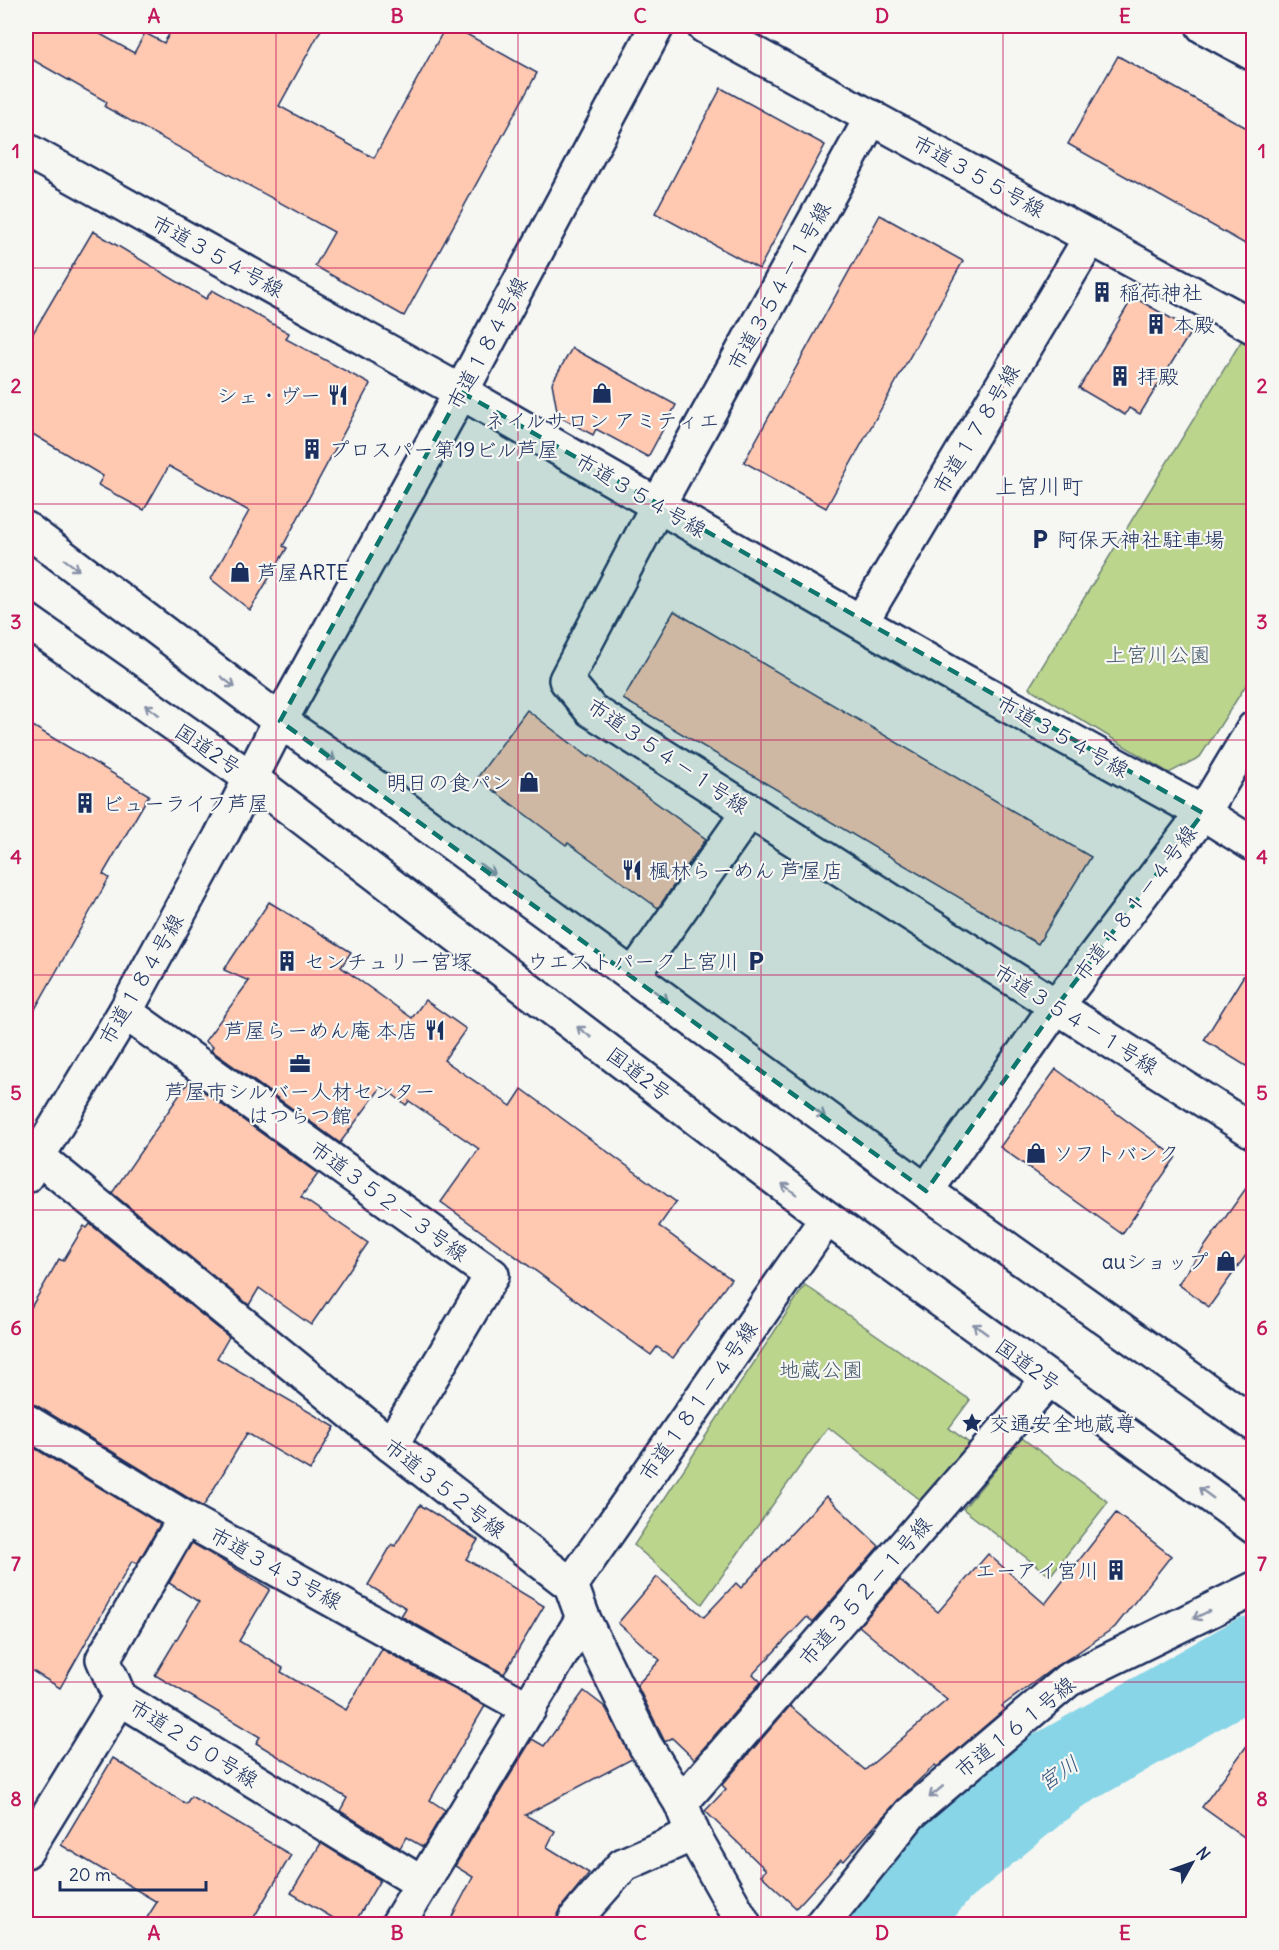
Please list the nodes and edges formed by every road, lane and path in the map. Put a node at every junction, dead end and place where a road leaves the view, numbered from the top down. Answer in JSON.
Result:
{"nodes":[{"id":1,"x":657,"y":26,"type":"edge"},
{"id":2,"x":704,"y":26,"type":"edge"},
{"id":3,"x":1203,"y":26,"type":"edge"},
{"id":4,"x":1254,"y":54,"type":"edge"},
{"id":5,"x":872,"y":117,"type":"junction"},
{"id":6,"x":26,"y":150,"type":"edge"},
{"id":7,"x":1091,"y":237,"type":"junction"},
{"id":8,"x":1254,"y":327,"type":"edge"},
{"id":9,"x":462,"y":392,"type":"junction"},
{"id":10,"x":658,"y":505,"type":"junction"},
{"id":11,"x":26,"y":529,"type":"edge"},
{"id":12,"x":26,"y":620,"type":"edge"},
{"id":13,"x":861,"y":622,"type":"junction"},
{"id":14,"x":280,"y":722,"type":"junction"},
{"id":15,"x":1254,"y":728,"type":"edge"},
{"id":16,"x":252,"y":779,"type":"junction"},
{"id":17,"x":750,"y":810,"type":"junction"},
{"id":18,"x":1203,"y":813,"type":"junction"},
{"id":19,"x":1254,"y":845,"type":"edge"},
{"id":20,"x":633,"y":976,"type":"junction"},
{"id":21,"x":1056,"y":1007,"type":"junction"},
{"id":22,"x":124,"y":1011,"type":"junction"},
{"id":23,"x":1254,"y":1132,"type":"edge"},
{"id":24,"x":29,"y":1159,"type":"edge"},
{"id":25,"x":926,"y":1191,"type":"junction"},
{"id":26,"x":827,"y":1218,"type":"junction"},
{"id":27,"x":1049,"y":1379,"type":"junction"},
{"id":28,"x":26,"y":1421,"type":"edge"},
{"id":29,"x":1254,"y":1424,"type":"edge"},
{"id":30,"x":390,"y":1445,"type":"junction"},
{"id":31,"x":185,"y":1518,"type":"junction"},
{"id":32,"x":1254,"y":1527,"type":"edge"},
{"id":33,"x":571,"y":1585,"type":"junction"},
{"id":34,"x":1254,"y":1589,"type":"edge"},
{"id":35,"x":583,"y":1618,"type":"junction"},
{"id":36,"x":120,"y":1698,"type":"junction"},
{"id":37,"x":529,"y":1709,"type":"junction"},
{"id":38,"x":681,"y":1803,"type":"junction"},
{"id":39,"x":693,"y":1834,"type":"junction"},
{"id":40,"x":26,"y":1851,"type":"edge"},
{"id":41,"x":421,"y":1883,"type":"junction"},
{"id":42,"x":398,"y":1924,"type":"edge"},
{"id":43,"x":574,"y":1924,"type":"edge"},
{"id":44,"x":744,"y":1924,"type":"edge"},
{"id":45,"x":822,"y":1924,"type":"edge"}],
"edges":[{"from":1,"to":9,"type":"main road","name":"市道１８４号線"},
{"from":2,"to":5,"type":"main road","name":"市道３５５号線"},
{"from":3,"to":4,"type":"main road"},
{"from":5,"to":7,"type":"main road","name":"市道３５５号線"},
{"from":5,"to":10,"type":"main road","name":"市道３５４－１号線"},
{"from":6,"to":9,"type":"main road","name":"市道３５４号線"},
{"from":7,"to":8,"type":"main road","name":"市道３５５号線"},
{"from":7,"to":13,"type":"main road","name":"市道１７８号線"},
{"from":9,"to":10,"type":"main road","name":"市道３５４号線"},
{"from":9,"to":14,"type":"main road","name":"市道１８４号線"},
{"from":10,"to":13,"type":"main road","name":"市道３５４号線"},
{"from":10,"to":17,"type":"main road","name":"市道３５４－１号線"},
{"from":11,"to":14,"type":"main road","one_way":true},
{"from":16,"to":12,"type":"main road","name":"国道2号","one_way":true},
{"from":13,"to":18,"type":"main road","name":"市道３５４号線"},
{"from":14,"to":16,"type":"main road","name":"市道１８４号線"},
{"from":14,"to":20,"type":"main road","one_way":true},
{"from":15,"to":18,"type":"main road","name":"市道１８１－４号線"},
{"from":16,"to":22,"type":"main road","name":"市道１８４号線"},
{"from":26,"to":16,"type":"main road","name":"国道2号","one_way":true},
{"from":17,"to":20,"type":"main road"},
{"from":17,"to":21,"type":"main road","name":"市道３５４－１号線"},
{"from":18,"to":19,"type":"main road","name":"市道３５４号線"},
{"from":18,"to":21,"type":"main road","name":"市道１８１－４号線"},
{"from":20,"to":25,"type":"main road","one_way":true},
{"from":21,"to":23,"type":"main road","name":"市道３５４－１号線"},
{"from":21,"to":25,"type":"main road","name":"市道１８１－４号線"},
{"from":22,"to":24,"type":"main road","name":"市道１８４号線"},
{"from":22,"to":30,"type":"main road","name":"市道３５２－３号線"},
{"from":24,"to":30,"type":"main road","name":"市道３５２号線"},
{"from":25,"to":29,"type":"main road"},
{"from":27,"to":26,"type":"main road","name":"国道2号","one_way":true},
{"from":26,"to":33,"type":"main road","name":"市道１８１－４号線"},
{"from":32,"to":27,"type":"main road","name":"国道2号","one_way":true},
{"from":27,"to":38,"type":"main road","name":"市道３５２－１号線"},
{"from":28,"to":31,"type":"main road","name":"市道３４３号線"},
{"from":30,"to":33,"type":"main road","name":"市道３５２号線"},
{"from":31,"to":36,"type":"main road"},
{"from":31,"to":37,"type":"main road","name":"市道３４３号線"},
{"from":33,"to":35,"type":"main road"},
{"from":34,"to":45,"type":"main road","name":"市道１６１号線","one_way":true},
{"from":35,"to":37,"type":"main road"},
{"from":35,"to":38,"type":"main road"},
{"from":36,"to":40,"type":"main road","name":"市道２５０号線"},
{"from":36,"to":41,"type":"main road","name":"市道２５０号線"},
{"from":37,"to":41,"type":"main road"},
{"from":38,"to":39,"type":"main road"},
{"from":39,"to":43,"type":"main road"},
{"from":39,"to":44,"type":"main road"},
{"from":41,"to":42,"type":"main road"}]}
